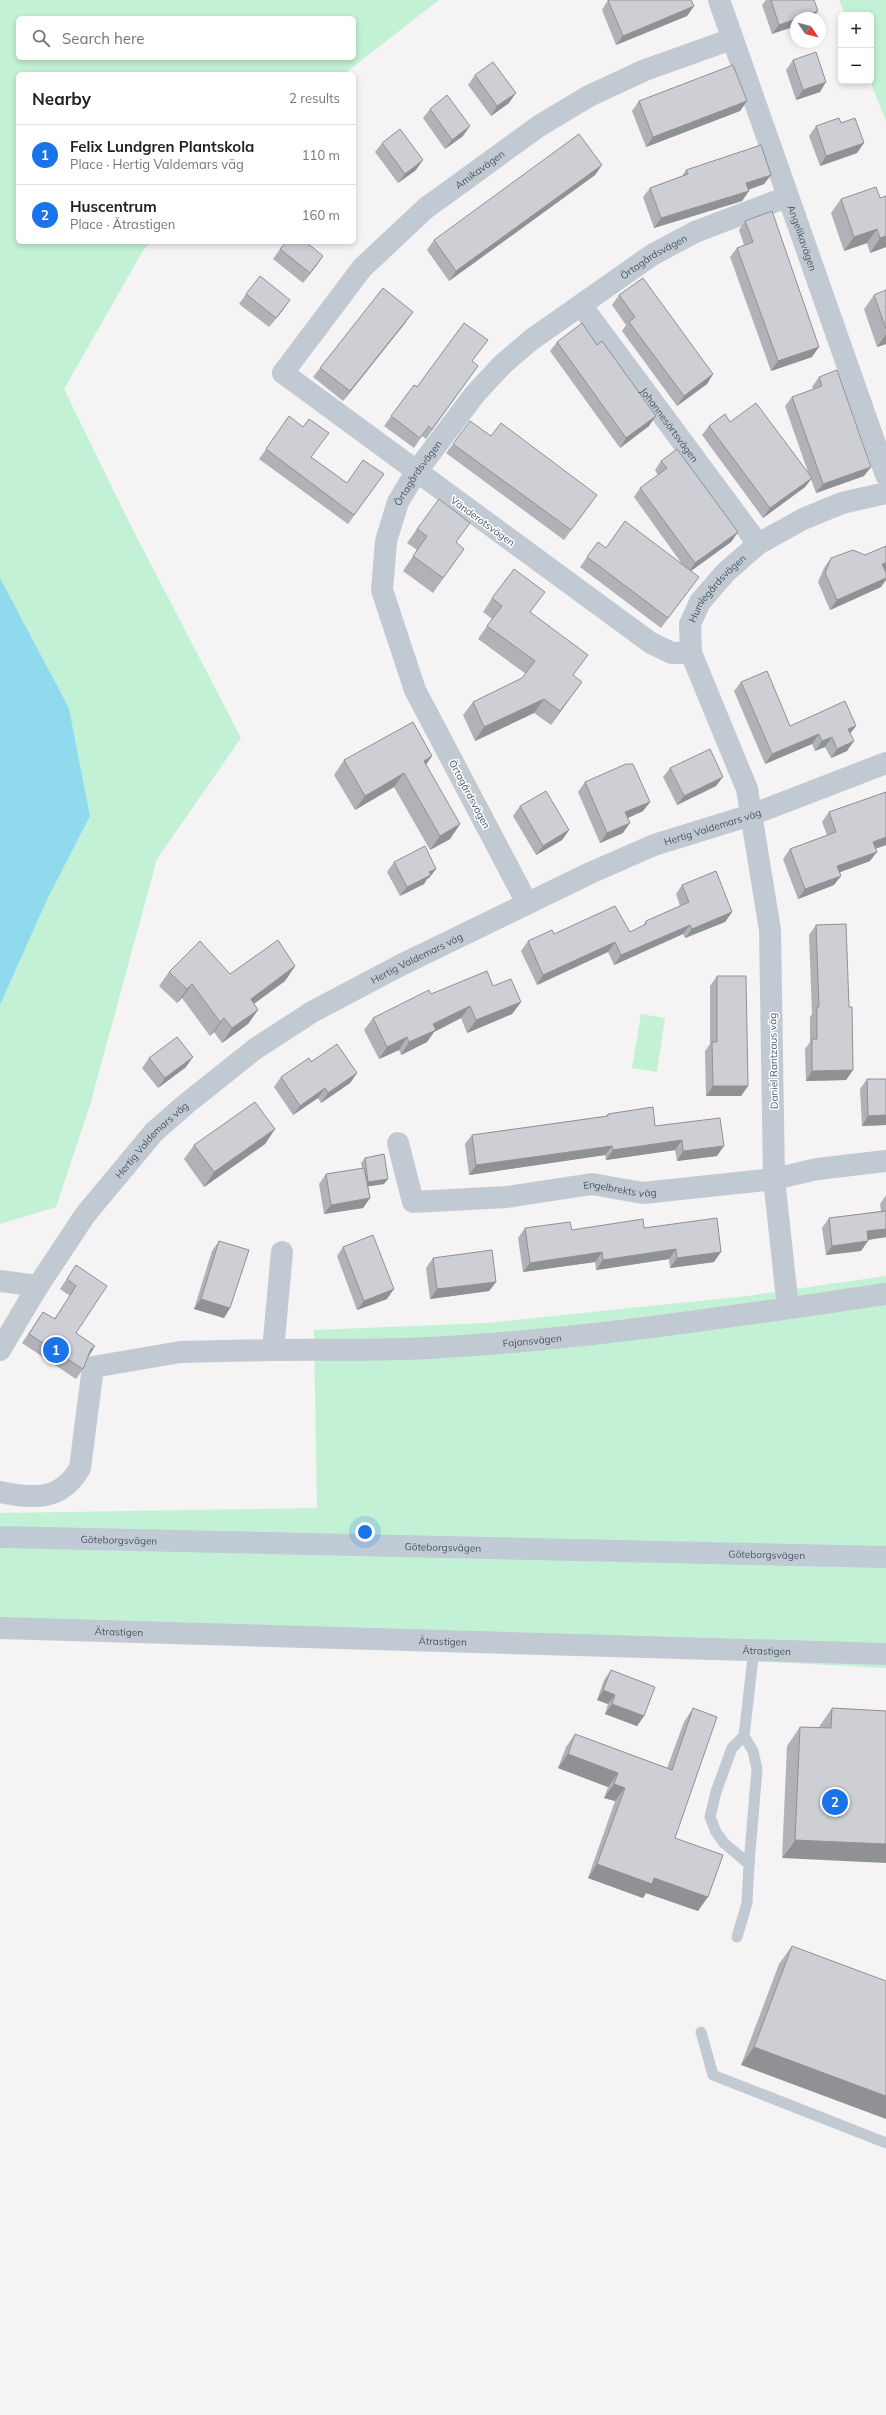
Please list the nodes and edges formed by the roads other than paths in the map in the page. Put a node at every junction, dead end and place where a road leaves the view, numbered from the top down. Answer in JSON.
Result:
{"nodes":[{"id":1,"x":719,"y":0,"type":"edge"},
{"id":2,"x":732,"y":39,"type":"junction"},
{"id":3,"x":787,"y":197,"type":"junction"},
{"id":4,"x":581,"y":304,"type":"junction"},
{"id":5,"x":283,"y":373,"type":"joint"},
{"id":6,"x":416,"y":472,"type":"junction"},
{"id":7,"x":886,"y":475,"type":"edge"},
{"id":8,"x":886,"y":492,"type":"edge"},
{"id":9,"x":758,"y":544,"type":"junction"},
{"id":10,"x":691,"y":653,"type":"junction"},
{"id":11,"x":886,"y":763,"type":"edge"},
{"id":12,"x":751,"y":814,"type":"junction"},
{"id":13,"x":527,"y":903,"type":"junction"},
{"id":14,"x":398,"y":1143,"type":"dead end"},
{"id":15,"x":886,"y":1161,"type":"edge"},
{"id":16,"x":774,"y":1179,"type":"junction"},
{"id":17,"x":282,"y":1252,"type":"dead end"},
{"id":18,"x":0,"y":1281,"type":"edge"},
{"id":19,"x":38,"y":1286,"type":"junction"},
{"id":20,"x":886,"y":1294,"type":"edge"},
{"id":21,"x":788,"y":1308,"type":"junction"},
{"id":22,"x":0,"y":1350,"type":"edge"},
{"id":23,"x":273,"y":1350,"type":"junction"},
{"id":24,"x":0,"y":1492,"type":"edge"},
{"id":25,"x":0,"y":1537,"type":"edge"},
{"id":26,"x":886,"y":1557,"type":"edge"},
{"id":27,"x":0,"y":1628,"type":"edge"},
{"id":28,"x":754,"y":1650,"type":"junction"},
{"id":29,"x":886,"y":1654,"type":"edge"},
{"id":30,"x":744,"y":1736,"type":"junction"},
{"id":31,"x":749,"y":1864,"type":"junction"},
{"id":32,"x":737,"y":1937,"type":"dead end"},
{"id":33,"x":701,"y":2032,"type":"dead end"},
{"id":34,"x":886,"y":2143,"type":"edge"}],
"edges":[{"from":1,"to":2,"type":"street","name":"Angelikavägen"},
{"from":2,"to":3,"type":"street","name":"Angelikavägen"},
{"from":2,"to":5,"type":"street","name":"Amikavägen"},
{"from":3,"to":4,"type":"street","name":"Örtagårdsvägen"},
{"from":3,"to":7,"type":"street","name":"Angelikavägen"},
{"from":4,"to":6,"type":"street","name":"Örtagårdsvägen"},
{"from":4,"to":9,"type":"street","name":"Johannesörtsvägen"},
{"from":5,"to":6,"type":"street","name":"Vänderotsvägen"},
{"from":6,"to":10,"type":"street","name":"Vänderotsvägen"},
{"from":6,"to":13,"type":"street","name":"Örtagårdsvägen"},
{"from":8,"to":9,"type":"street","name":"Humlegårdsvägen"},
{"from":9,"to":10,"type":"street","name":"Humlegårdsvägen"},
{"from":10,"to":12,"type":"street","name":"Humlegårdsvägen"},
{"from":11,"to":12,"type":"street","name":"Hertig Valdemars väg"},
{"from":12,"to":13,"type":"street","name":"Hertig Valdemars väg"},
{"from":12,"to":16,"type":"street","name":"Daniel Rantzaus väg"},
{"from":13,"to":19,"type":"street","name":"Hertig Valdemars väg"},
{"from":14,"to":16,"type":"street","name":"Engelbrekts väg"},
{"from":15,"to":16,"type":"street","name":"Engelbrekts väg"},
{"from":16,"to":21,"type":"street","name":"Daniel Rantzaus väg"},
{"from":17,"to":23,"type":"street"},
{"from":18,"to":19,"type":"street"},
{"from":19,"to":22,"type":"street","name":"Hertig Valdemars väg"},
{"from":20,"to":21,"type":"street","name":"Fajansvägen"},
{"from":21,"to":23,"type":"street","name":"Fajansvägen"},
{"from":23,"to":24,"type":"street","name":"Fajansvägen"},
{"from":25,"to":26,"type":"main road","name":"Göteborgsvägen"},
{"from":27,"to":28,"type":"street","name":"Ätrastigen"},
{"from":28,"to":29,"type":"street","name":"Ätrastigen"},
{"from":28,"to":30,"type":"lane"},
{"from":30,"to":31,"type":"lane"},
{"from":30,"to":31,"type":"lane"},
{"from":31,"to":32,"type":"lane"},
{"from":33,"to":34,"type":"lane"}]}
